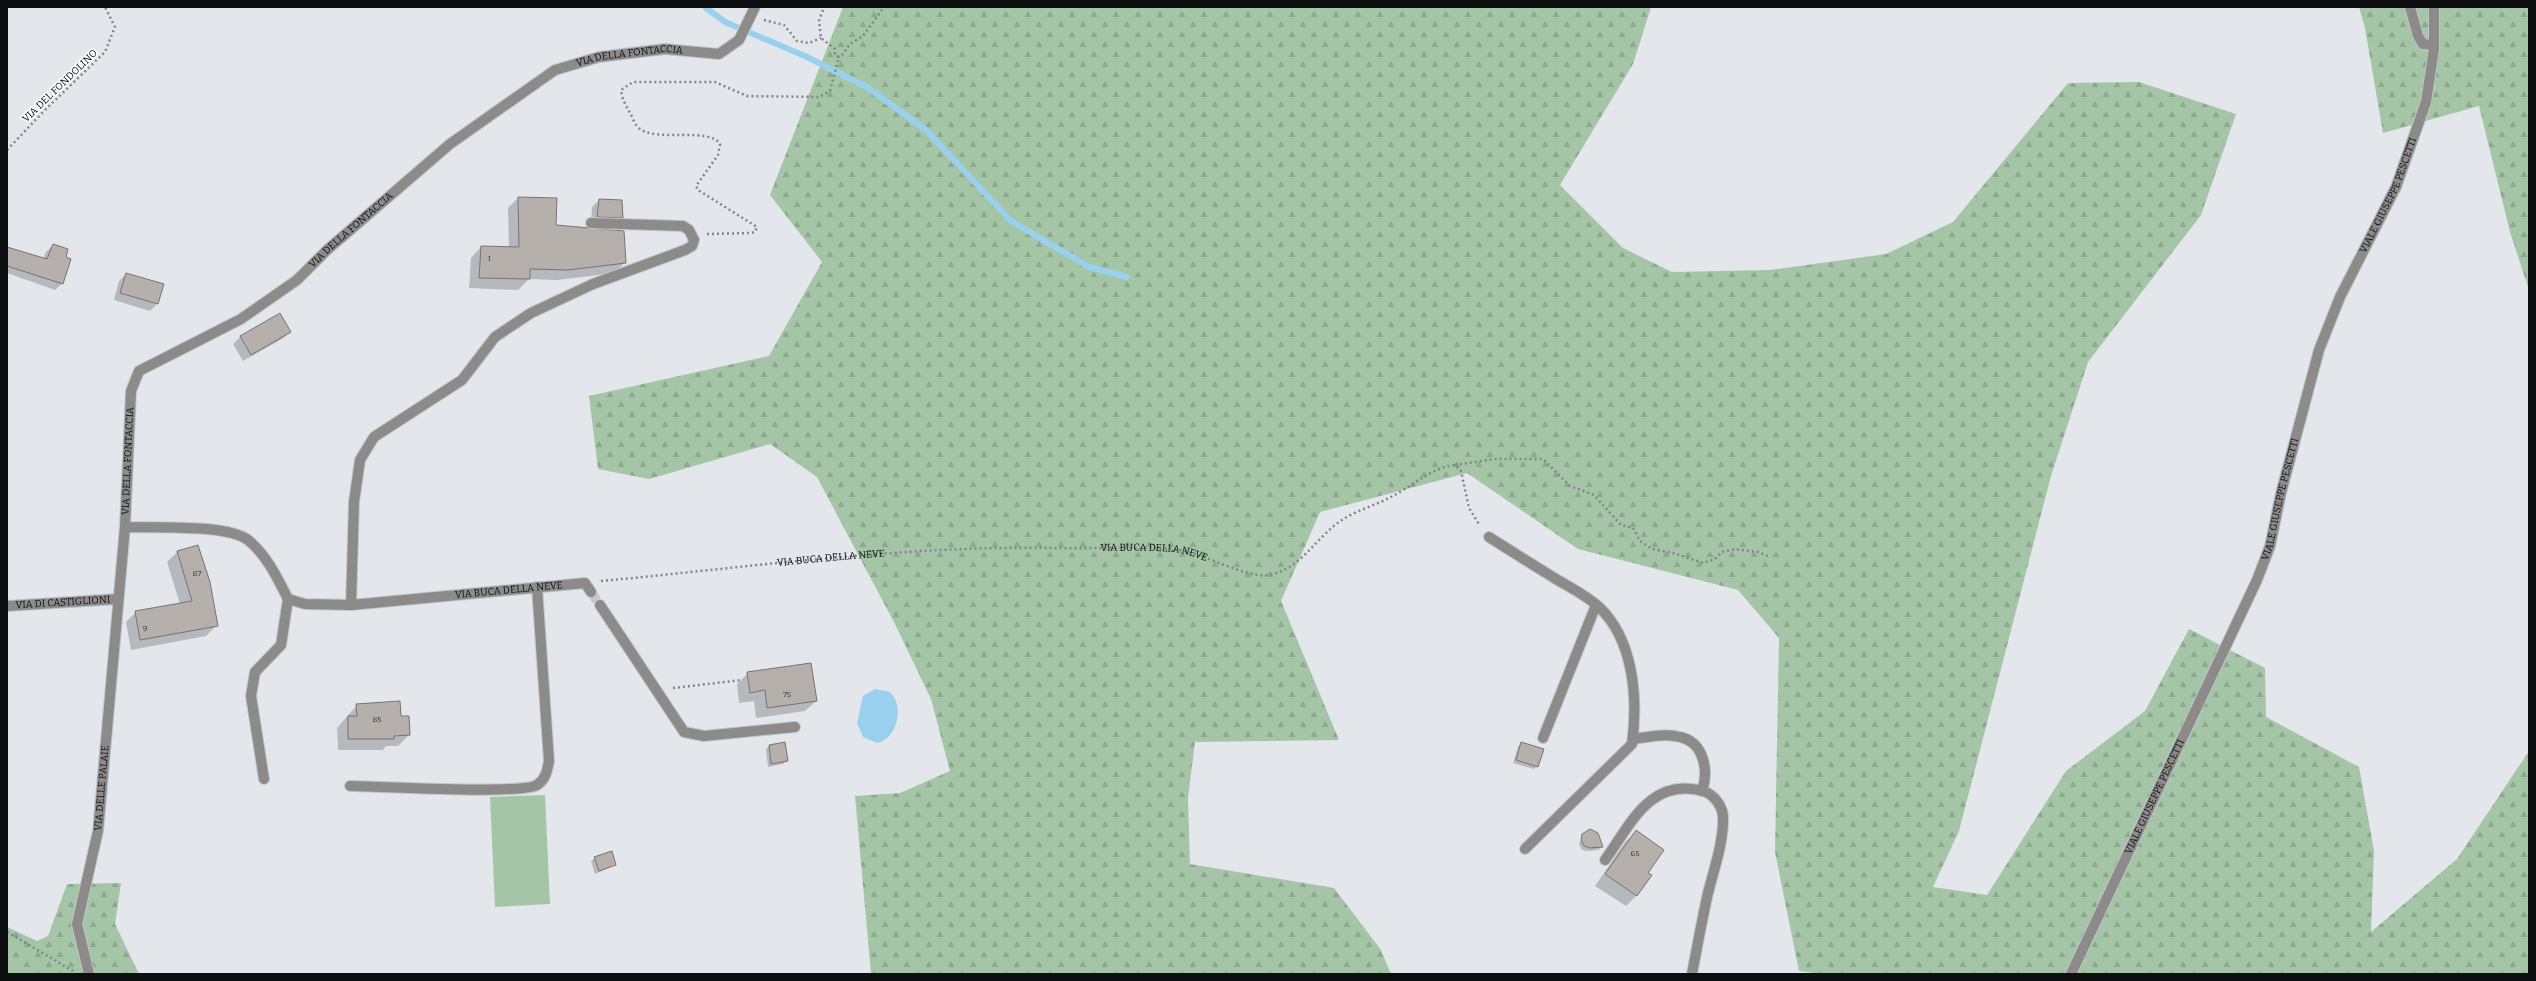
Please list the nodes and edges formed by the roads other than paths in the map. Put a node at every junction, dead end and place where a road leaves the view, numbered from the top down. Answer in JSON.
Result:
{"nodes":[{"id":1,"x":755,"y":7,"type":"edge"},
{"id":2,"x":2410,"y":7,"type":"edge"},
{"id":3,"x":2434,"y":7,"type":"edge"},
{"id":4,"x":2434,"y":45,"type":"junction"},
{"id":5,"x":590,"y":223,"type":"dead end"},
{"id":6,"x":124,"y":527,"type":"junction"},
{"id":7,"x":1489,"y":537,"type":"road end"},
{"id":8,"x":537,"y":587,"type":"junction"},
{"id":9,"x":591,"y":592,"type":"tunnel mouth"},
{"id":10,"x":118,"y":599,"type":"junction"},
{"id":11,"x":288,"y":599,"type":"junction"},
{"id":12,"x":351,"y":605,"type":"junction"},
{"id":13,"x":600,"y":605,"type":"tunnel mouth"},
{"id":14,"x":1596,"y":605,"type":"junction"},
{"id":15,"x":7,"y":606,"type":"edge"},
{"id":16,"x":796,"y":727,"type":"dead end"},
{"id":17,"x":1543,"y":738,"type":"dead end"},
{"id":18,"x":1633,"y":739,"type":"junction"},
{"id":19,"x":264,"y":778,"type":"dead end"},
{"id":20,"x":350,"y":786,"type":"dead end"},
{"id":21,"x":1702,"y":791,"type":"junction"},
{"id":22,"x":1525,"y":849,"type":"dead end"},
{"id":23,"x":1605,"y":860,"type":"dead end"},
{"id":24,"x":1692,"y":969,"type":"edge"},
{"id":25,"x":88,"y":974,"type":"edge"},
{"id":26,"x":2071,"y":974,"type":"edge"}],
"edges":[{"from":1,"to":6,"type":"street","name":"VIA DELLA FONTACCIA"},
{"from":2,"to":4,"type":"street"},
{"from":3,"to":4,"type":"street","name":"VIALE GIUSEPPE PESCETTI"},
{"from":4,"to":26,"type":"street","name":"VIALE GIUSEPPE PESCETTI"},
{"from":5,"to":12,"type":"street"},
{"from":6,"to":10,"type":"street","name":"VIA DELLA FONTACCIA"},
{"from":6,"to":11,"type":"street"},
{"from":7,"to":14,"type":"street"},
{"from":8,"to":9,"type":"street","name":"VIA BUCA DELLA NEVE"},
{"from":8,"to":12,"type":"street","name":"VIA BUCA DELLA NEVE"},
{"from":8,"to":20,"type":"street"},
{"from":10,"to":15,"type":"street","name":"VIA DI CASTIGLIONI"},
{"from":10,"to":25,"type":"street","name":"VIA DELLE PALAIE"},
{"from":11,"to":12,"type":"street","name":"VIA BUCA DELLA NEVE"},
{"from":11,"to":19,"type":"street"},
{"from":13,"to":16,"type":"street"},
{"from":14,"to":17,"type":"street"},
{"from":14,"to":18,"type":"street"},
{"from":18,"to":21,"type":"street"},
{"from":18,"to":22,"type":"street"},
{"from":21,"to":23,"type":"street"},
{"from":21,"to":24,"type":"street"}]}
